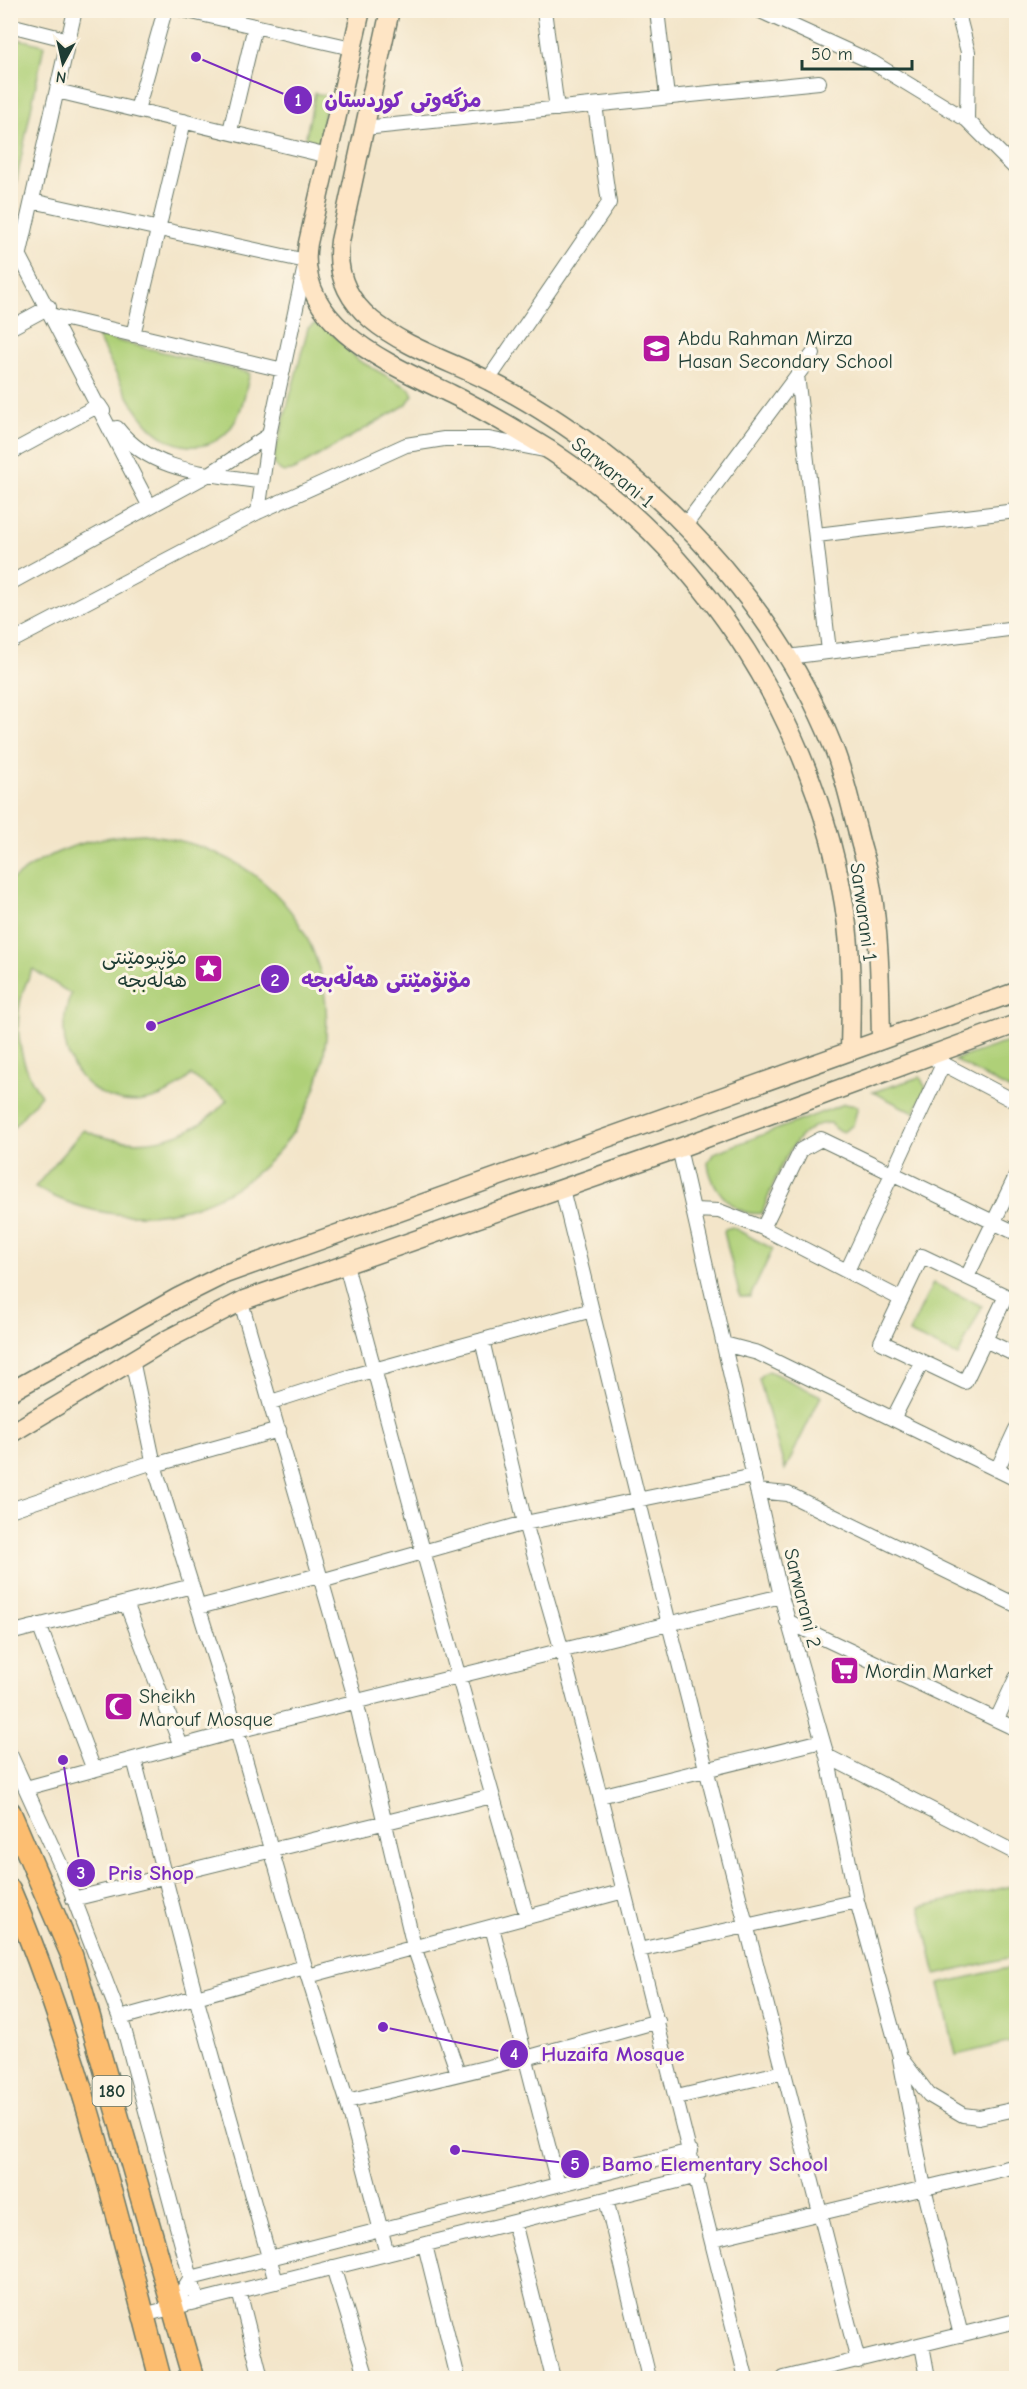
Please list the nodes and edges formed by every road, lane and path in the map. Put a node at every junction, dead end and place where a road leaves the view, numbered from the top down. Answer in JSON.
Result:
{"nodes":[{"id":1,"x":75,"y":10,"type":"edge"},
{"id":2,"x":165,"y":10,"type":"edge"},
{"id":3,"x":183,"y":10,"type":"edge"},
{"id":4,"x":361,"y":10,"type":"edge"},
{"id":5,"x":390,"y":10,"type":"edge"},
{"id":6,"x":544,"y":10,"type":"edge"},
{"id":7,"x":657,"y":10,"type":"edge"},
{"id":8,"x":758,"y":10,"type":"edge"},
{"id":9,"x":957,"y":10,"type":"edge"},
{"id":10,"x":209,"y":13,"type":"edge"},
{"id":11,"x":10,"y":25,"type":"edge"},
{"id":12,"x":255,"y":26,"type":"junction"},
{"id":13,"x":69,"y":40,"type":"junction"},
{"id":14,"x":352,"y":48,"type":"junction"},
{"id":15,"x":819,"y":82,"type":"dead end"},
{"id":16,"x":57,"y":91,"type":"junction"},
{"id":17,"x":668,"y":97,"type":"junction"},
{"id":18,"x":595,"y":105,"type":"junction"},
{"id":19,"x":557,"y":109,"type":"junction"},
{"id":20,"x":137,"y":110,"type":"junction"},
{"id":21,"x":967,"y":120,"type":"junction"},
{"id":22,"x":184,"y":121,"type":"junction"},
{"id":23,"x":364,"y":128,"type":"junction"},
{"id":24,"x":230,"y":132,"type":"junction"},
{"id":25,"x":328,"y":156,"type":"junction"},
{"id":26,"x":1017,"y":169,"type":"edge"},
{"id":27,"x":32,"y":201,"type":"junction"},
{"id":28,"x":157,"y":228,"type":"junction"},
{"id":29,"x":10,"y":237,"type":"edge"},
{"id":30,"x":20,"y":253,"type":"junction"},
{"id":31,"x":306,"y":261,"type":"junction"},
{"id":32,"x":51,"y":312,"type":"junction"},
{"id":33,"x":10,"y":328,"type":"edge"},
{"id":34,"x":133,"y":335,"type":"junction"},
{"id":35,"x":813,"y":354,"type":"dead end"},
{"id":36,"x":283,"y":370,"type":"junction"},
{"id":37,"x":797,"y":375,"type":"junction"},
{"id":38,"x":488,"y":380,"type":"junction"},
{"id":39,"x":99,"y":405,"type":"junction"},
{"id":40,"x":269,"y":435,"type":"junction"},
{"id":41,"x":552,"y":452,"type":"junction"},
{"id":42,"x":10,"y":453,"type":"edge"},
{"id":43,"x":211,"y":473,"type":"junction"},
{"id":44,"x":262,"y":482,"type":"junction"},
{"id":45,"x":149,"y":505,"type":"junction"},
{"id":46,"x":1017,"y":511,"type":"edge"},
{"id":47,"x":258,"y":513,"type":"junction"},
{"id":48,"x":686,"y":524,"type":"junction"},
{"id":49,"x":817,"y":535,"type":"junction"},
{"id":50,"x":728,"y":576,"type":"junction"},
{"id":51,"x":10,"y":583,"type":"edge"},
{"id":52,"x":707,"y":595,"type":"junction"},
{"id":53,"x":1017,"y":628,"type":"edge"},
{"id":54,"x":10,"y":642,"type":"edge"},
{"id":55,"x":829,"y":651,"type":"junction"},
{"id":56,"x":788,"y":657,"type":"junction"},
{"id":57,"x":1017,"y":992,"type":"edge"},
{"id":58,"x":1017,"y":1024,"type":"edge"},
{"id":59,"x":881,"y":1040,"type":"junction"},
{"id":60,"x":850,"y":1050,"type":"junction"},
{"id":61,"x":936,"y":1061,"type":"junction"},
{"id":62,"x":1017,"y":1102,"type":"edge"},
{"id":63,"x":679,"y":1149,"type":"junction"},
{"id":64,"x":892,"y":1173,"type":"junction"},
{"id":65,"x":1017,"y":1176,"type":"edge"},
{"id":66,"x":562,"y":1189,"type":"junction"},
{"id":67,"x":693,"y":1210,"type":"junction"},
{"id":68,"x":382,"y":1218,"type":"junction"},
{"id":69,"x":994,"y":1222,"type":"junction"},
{"id":70,"x":763,"y":1228,"type":"junction"},
{"id":71,"x":1017,"y":1233,"type":"edge"},
{"id":72,"x":391,"y":1249,"type":"junction"},
{"id":73,"x":346,"y":1265,"type":"junction"},
{"id":74,"x":847,"y":1271,"type":"junction"},
{"id":75,"x":967,"y":1277,"type":"junction"},
{"id":76,"x":901,"y":1299,"type":"junction"},
{"id":77,"x":242,"y":1302,"type":"junction"},
{"id":78,"x":592,"y":1310,"type":"junction"},
{"id":79,"x":482,"y":1340,"type":"junction"},
{"id":80,"x":985,"y":1340,"type":"junction"},
{"id":81,"x":724,"y":1344,"type":"junction"},
{"id":82,"x":1017,"y":1355,"type":"edge"},
{"id":83,"x":132,"y":1360,"type":"junction"},
{"id":84,"x":922,"y":1362,"type":"junction"},
{"id":85,"x":375,"y":1371,"type":"junction"},
{"id":86,"x":10,"y":1392,"type":"edge"},
{"id":87,"x":271,"y":1402,"type":"junction"},
{"id":88,"x":893,"y":1419,"type":"junction"},
{"id":89,"x":1017,"y":1429,"type":"edge"},
{"id":90,"x":279,"y":1430,"type":"junction"},
{"id":91,"x":10,"y":1434,"type":"edge"},
{"id":92,"x":153,"y":1463,"type":"junction"},
{"id":93,"x":997,"y":1470,"type":"junction"},
{"id":94,"x":754,"y":1476,"type":"junction"},
{"id":95,"x":1017,"y":1479,"type":"edge"},
{"id":96,"x":757,"y":1491,"type":"junction"},
{"id":97,"x":638,"y":1501,"type":"junction"},
{"id":98,"x":10,"y":1510,"type":"edge"},
{"id":99,"x":525,"y":1523,"type":"junction"},
{"id":100,"x":423,"y":1551,"type":"junction"},
{"id":101,"x":320,"y":1578,"type":"junction"},
{"id":102,"x":192,"y":1586,"type":"junction"},
{"id":103,"x":781,"y":1596,"type":"junction"},
{"id":104,"x":126,"y":1603,"type":"junction"},
{"id":105,"x":1017,"y":1605,"type":"edge"},
{"id":106,"x":199,"y":1607,"type":"junction"},
{"id":107,"x":787,"y":1621,"type":"junction"},
{"id":108,"x":669,"y":1624,"type":"junction"},
{"id":109,"x":39,"y":1626,"type":"junction"},
{"id":110,"x":10,"y":1633,"type":"edge"},
{"id":111,"x":562,"y":1650,"type":"junction"},
{"id":112,"x":458,"y":1676,"type":"junction"},
{"id":113,"x":1017,"y":1678,"type":"edge"},
{"id":114,"x":356,"y":1701,"type":"junction"},
{"id":115,"x":996,"y":1719,"type":"junction"},
{"id":116,"x":1017,"y":1729,"type":"edge"},
{"id":117,"x":237,"y":1731,"type":"junction"},
{"id":118,"x":822,"y":1741,"type":"junction"},
{"id":119,"x":181,"y":1746,"type":"junction"},
{"id":120,"x":10,"y":1754,"type":"edge"},
{"id":121,"x":827,"y":1756,"type":"junction"},
{"id":122,"x":134,"y":1759,"type":"junction"},
{"id":123,"x":94,"y":1770,"type":"junction"},
{"id":124,"x":707,"y":1770,"type":"junction"},
{"id":125,"x":26,"y":1788,"type":"junction"},
{"id":126,"x":492,"y":1796,"type":"junction"},
{"id":127,"x":600,"y":1797,"type":"junction"},
{"id":128,"x":10,"y":1812,"type":"edge"},
{"id":129,"x":384,"y":1822,"type":"junction"},
{"id":130,"x":272,"y":1852,"type":"junction"},
{"id":131,"x":1017,"y":1853,"type":"edge"},
{"id":132,"x":165,"y":1876,"type":"junction"},
{"id":133,"x":10,"y":1890,"type":"edge"},
{"id":134,"x":624,"y":1891,"type":"junction"},
{"id":135,"x":74,"y":1899,"type":"junction"},
{"id":136,"x":856,"y":1900,"type":"junction"},
{"id":137,"x":527,"y":1917,"type":"junction"},
{"id":138,"x":746,"y":1924,"type":"junction"},
{"id":139,"x":492,"y":1927,"type":"junction"},
{"id":140,"x":414,"y":1947,"type":"junction"},
{"id":141,"x":639,"y":1950,"type":"junction"},
{"id":142,"x":306,"y":1972,"type":"junction"},
{"id":143,"x":196,"y":1997,"type":"junction"},
{"id":144,"x":120,"y":2018,"type":"junction"},
{"id":145,"x":658,"y":2021,"type":"junction"},
{"id":146,"x":900,"y":2057,"type":"junction"},
{"id":147,"x":526,"y":2058,"type":"junction"},
{"id":148,"x":458,"y":2073,"type":"junction"},
{"id":149,"x":784,"y":2073,"type":"junction"},
{"id":150,"x":677,"y":2097,"type":"junction"},
{"id":151,"x":347,"y":2101,"type":"junction"},
{"id":152,"x":1016,"y":2112,"type":"edge"},
{"id":153,"x":691,"y":2151,"type":"junction"},
{"id":154,"x":1017,"y":2166,"type":"edge"},
{"id":155,"x":698,"y":2176,"type":"junction"},
{"id":156,"x":558,"y":2184,"type":"junction"},
{"id":157,"x":924,"y":2188,"type":"junction"},
{"id":158,"x":606,"y":2199,"type":"junction"},
{"id":159,"x":820,"y":2213,"type":"junction"},
{"id":160,"x":514,"y":2222,"type":"junction"},
{"id":161,"x":381,"y":2230,"type":"junction"},
{"id":162,"x":713,"y":2240,"type":"junction"},
{"id":163,"x":425,"y":2245,"type":"junction"},
{"id":164,"x":387,"y":2254,"type":"junction"},
{"id":165,"x":269,"y":2257,"type":"junction"},
{"id":166,"x":333,"y":2267,"type":"junction"},
{"id":167,"x":191,"y":2277,"type":"junction"},
{"id":168,"x":276,"y":2282,"type":"junction"},
{"id":169,"x":239,"y":2291,"type":"junction"},
{"id":170,"x":197,"y":2301,"type":"junction"},
{"id":171,"x":172,"y":2308,"type":"junction"},
{"id":172,"x":143,"y":2315,"type":"junction"},
{"id":173,"x":1017,"y":2321,"type":"edge"},
{"id":174,"x":961,"y":2335,"type":"junction"},
{"id":175,"x":922,"y":2345,"type":"junction"},
{"id":176,"x":858,"y":2361,"type":"junction"},
{"id":177,"x":838,"y":2372,"type":"edge"},
{"id":178,"x":160,"y":2379,"type":"edge"},
{"id":179,"x":193,"y":2379,"type":"edge"},
{"id":180,"x":261,"y":2379,"type":"edge"},
{"id":181,"x":367,"y":2379,"type":"edge"},
{"id":182,"x":458,"y":2379,"type":"edge"},
{"id":183,"x":553,"y":2379,"type":"edge"},
{"id":184,"x":649,"y":2379,"type":"edge"},
{"id":185,"x":746,"y":2379,"type":"edge"},
{"id":186,"x":784,"y":2379,"type":"edge"},
{"id":187,"x":928,"y":2379,"type":"edge"}],
"edges":[{"from":1,"to":13,"type":"street"},
{"from":2,"to":20,"type":"street"},
{"from":3,"to":10,"type":"street"},
{"from":4,"to":14,"type":"main road","name":"Sarwarani 1"},
{"from":5,"to":23,"type":"main road"},
{"from":6,"to":19,"type":"street"},
{"from":7,"to":17,"type":"street"},
{"from":8,"to":21,"type":"street"},
{"from":9,"to":21,"type":"street"},
{"from":10,"to":12,"type":"street"},
{"from":11,"to":13,"type":"street"},
{"from":12,"to":14,"type":"street"},
{"from":12,"to":24,"type":"street"},
{"from":13,"to":16,"type":"street"},
{"from":14,"to":25,"type":"main road","name":"Sarwarani 1"},
{"from":15,"to":17,"type":"street"},
{"from":16,"to":20,"type":"street"},
{"from":16,"to":27,"type":"street"},
{"from":17,"to":18,"type":"street"},
{"from":18,"to":19,"type":"street"},
{"from":18,"to":38,"type":"street"},
{"from":19,"to":23,"type":"street"},
{"from":20,"to":22,"type":"street"},
{"from":21,"to":26,"type":"street"},
{"from":22,"to":24,"type":"street"},
{"from":22,"to":28,"type":"street"},
{"from":23,"to":38,"type":"main road"},
{"from":24,"to":25,"type":"street"},
{"from":25,"to":31,"type":"main road","name":"Sarwarani 1"},
{"from":27,"to":28,"type":"street"},
{"from":27,"to":30,"type":"street"},
{"from":28,"to":31,"type":"street"},
{"from":28,"to":34,"type":"street"},
{"from":29,"to":30,"type":"street"},
{"from":30,"to":32,"type":"street"},
{"from":31,"to":36,"type":"street"},
{"from":31,"to":41,"type":"main road","name":"Sarwarani 1"},
{"from":32,"to":33,"type":"street"},
{"from":32,"to":34,"type":"street"},
{"from":32,"to":39,"type":"street"},
{"from":34,"to":36,"type":"street"},
{"from":35,"to":37,"type":"street"},
{"from":36,"to":40,"type":"street"},
{"from":37,"to":48,"type":"street"},
{"from":37,"to":49,"type":"street"},
{"from":38,"to":48,"type":"main road"},
{"from":39,"to":42,"type":"street"},
{"from":39,"to":43,"type":"street"},
{"from":39,"to":45,"type":"street"},
{"from":40,"to":43,"type":"street"},
{"from":40,"to":44,"type":"street"},
{"from":41,"to":47,"type":"street"},
{"from":41,"to":52,"type":"main road","name":"Sarwarani 1"},
{"from":43,"to":44,"type":"street"},
{"from":43,"to":45,"type":"street"},
{"from":44,"to":47,"type":"street"},
{"from":45,"to":51,"type":"street"},
{"from":46,"to":49,"type":"street"},
{"from":47,"to":54,"type":"street"},
{"from":48,"to":50,"type":"main road"},
{"from":49,"to":55,"type":"street"},
{"from":50,"to":52,"type":"main road"},
{"from":50,"to":56,"type":"main road"},
{"from":52,"to":60,"type":"main road","name":"Sarwarani 1"},
{"from":53,"to":55,"type":"street"},
{"from":55,"to":56,"type":"street"},
{"from":56,"to":59,"type":"main road"},
{"from":57,"to":59,"type":"main road"},
{"from":58,"to":61,"type":"main road"},
{"from":59,"to":60,"type":"main road"},
{"from":60,"to":68,"type":"main road"},
{"from":61,"to":62,"type":"street"},
{"from":61,"to":63,"type":"main road"},
{"from":61,"to":64,"type":"street"},
{"from":63,"to":66,"type":"main road"},
{"from":63,"to":67,"type":"street","name":"Sarwarani 2"},
{"from":64,"to":69,"type":"street"},
{"from":64,"to":70,"type":"street"},
{"from":64,"to":74,"type":"street"},
{"from":65,"to":69,"type":"street"},
{"from":66,"to":72,"type":"main road"},
{"from":66,"to":78,"type":"street"},
{"from":67,"to":70,"type":"street"},
{"from":67,"to":81,"type":"street","name":"Sarwarani 2"},
{"from":68,"to":72,"type":"main road"},
{"from":68,"to":86,"type":"main road"},
{"from":69,"to":71,"type":"street"},
{"from":69,"to":75,"type":"street"},
{"from":70,"to":74,"type":"street"},
{"from":72,"to":73,"type":"main road"},
{"from":73,"to":77,"type":"main road"},
{"from":73,"to":85,"type":"street"},
{"from":74,"to":76,"type":"street"},
{"from":75,"to":76,"type":"street"},
{"from":75,"to":80,"type":"street"},
{"from":76,"to":84,"type":"street"},
{"from":77,"to":83,"type":"main road"},
{"from":77,"to":87,"type":"street"},
{"from":78,"to":79,"type":"street"},
{"from":78,"to":97,"type":"street"},
{"from":79,"to":85,"type":"street"},
{"from":79,"to":99,"type":"street"},
{"from":80,"to":82,"type":"street"},
{"from":80,"to":84,"type":"street"},
{"from":81,"to":88,"type":"street"},
{"from":81,"to":94,"type":"street","name":"Sarwarani 2"},
{"from":83,"to":91,"type":"main road"},
{"from":83,"to":92,"type":"street"},
{"from":84,"to":88,"type":"street"},
{"from":85,"to":87,"type":"street"},
{"from":85,"to":100,"type":"street"},
{"from":87,"to":90,"type":"street"},
{"from":88,"to":93,"type":"street"},
{"from":89,"to":93,"type":"street"},
{"from":90,"to":92,"type":"street"},
{"from":90,"to":101,"type":"street"},
{"from":92,"to":98,"type":"street"},
{"from":92,"to":102,"type":"street"},
{"from":93,"to":95,"type":"street"},
{"from":94,"to":96,"type":"street","name":"Sarwarani 2"},
{"from":94,"to":97,"type":"street"},
{"from":96,"to":103,"type":"street","name":"Sarwarani 2"},
{"from":96,"to":105,"type":"street"},
{"from":97,"to":99,"type":"street"},
{"from":97,"to":108,"type":"street"},
{"from":99,"to":100,"type":"street"},
{"from":99,"to":111,"type":"street"},
{"from":100,"to":101,"type":"street"},
{"from":100,"to":112,"type":"street"},
{"from":101,"to":106,"type":"street"},
{"from":101,"to":114,"type":"street"},
{"from":102,"to":104,"type":"street"},
{"from":102,"to":106,"type":"street"},
{"from":103,"to":107,"type":"street","name":"Sarwarani 2"},
{"from":103,"to":108,"type":"street"},
{"from":104,"to":109,"type":"street"},
{"from":104,"to":119,"type":"street"},
{"from":106,"to":117,"type":"street"},
{"from":107,"to":115,"type":"street"},
{"from":107,"to":118,"type":"street","name":"Sarwarani 2"},
{"from":108,"to":111,"type":"street"},
{"from":108,"to":124,"type":"street"},
{"from":109,"to":110,"type":"street"},
{"from":109,"to":123,"type":"street"},
{"from":111,"to":112,"type":"street"},
{"from":111,"to":127,"type":"street"},
{"from":112,"to":114,"type":"street"},
{"from":112,"to":126,"type":"street"},
{"from":113,"to":115,"type":"street"},
{"from":114,"to":117,"type":"street"},
{"from":114,"to":129,"type":"street"},
{"from":115,"to":116,"type":"street"},
{"from":117,"to":119,"type":"street"},
{"from":117,"to":130,"type":"street"},
{"from":118,"to":121,"type":"street","name":"Sarwarani 2"},
{"from":118,"to":124,"type":"street"},
{"from":119,"to":122,"type":"street"},
{"from":120,"to":125,"type":"street"},
{"from":121,"to":131,"type":"street"},
{"from":121,"to":136,"type":"street","name":"Sarwarani 2"},
{"from":122,"to":123,"type":"street"},
{"from":122,"to":132,"type":"street"},
{"from":123,"to":125,"type":"street"},
{"from":124,"to":127,"type":"street"},
{"from":124,"to":138,"type":"street"},
{"from":125,"to":135,"type":"street"},
{"from":126,"to":129,"type":"street"},
{"from":126,"to":137,"type":"street"},
{"from":127,"to":134,"type":"street"},
{"from":128,"to":171,"type":"highway","number":"180"},
{"from":129,"to":130,"type":"street"},
{"from":129,"to":140,"type":"street"},
{"from":130,"to":132,"type":"street"},
{"from":130,"to":142,"type":"street"},
{"from":132,"to":135,"type":"street"},
{"from":132,"to":143,"type":"street"},
{"from":133,"to":172,"type":"highway","number":"180"},
{"from":134,"to":137,"type":"street"},
{"from":134,"to":141,"type":"street"},
{"from":135,"to":144,"type":"street"},
{"from":136,"to":138,"type":"street"},
{"from":136,"to":146,"type":"street","name":"Sarwarani 2"},
{"from":137,"to":139,"type":"street"},
{"from":138,"to":141,"type":"street"},
{"from":138,"to":149,"type":"street"},
{"from":139,"to":140,"type":"street"},
{"from":139,"to":147,"type":"street"},
{"from":140,"to":142,"type":"street"},
{"from":140,"to":148,"type":"street"},
{"from":141,"to":145,"type":"street"},
{"from":142,"to":143,"type":"street"},
{"from":142,"to":151,"type":"street"},
{"from":143,"to":144,"type":"street"},
{"from":143,"to":165,"type":"street"},
{"from":144,"to":167,"type":"street"},
{"from":145,"to":147,"type":"street"},
{"from":145,"to":150,"type":"street"},
{"from":146,"to":152,"type":"street","name":"Sarwarani 2"},
{"from":146,"to":157,"type":"street"},
{"from":147,"to":148,"type":"street"},
{"from":147,"to":156,"type":"street"},
{"from":148,"to":151,"type":"street"},
{"from":149,"to":150,"type":"street"},
{"from":149,"to":159,"type":"street"},
{"from":150,"to":153,"type":"street"},
{"from":151,"to":161,"type":"street"},
{"from":153,"to":155,"type":"street"},
{"from":153,"to":156,"type":"street"},
{"from":154,"to":157,"type":"street"},
{"from":155,"to":158,"type":"street"},
{"from":155,"to":162,"type":"street"},
{"from":156,"to":161,"type":"street"},
{"from":157,"to":159,"type":"street"},
{"from":157,"to":174,"type":"street"},
{"from":158,"to":160,"type":"street"},
{"from":158,"to":184,"type":"street"},
{"from":159,"to":162,"type":"street"},
{"from":159,"to":176,"type":"street"},
{"from":160,"to":163,"type":"street"},
{"from":160,"to":183,"type":"street"},
{"from":161,"to":164,"type":"street"},
{"from":161,"to":165,"type":"street"},
{"from":162,"to":185,"type":"street"},
{"from":163,"to":164,"type":"street"},
{"from":163,"to":182,"type":"street"},
{"from":164,"to":166,"type":"street"},
{"from":165,"to":167,"type":"street"},
{"from":165,"to":168,"type":"street"},
{"from":166,"to":168,"type":"street"},
{"from":166,"to":181,"type":"street"},
{"from":167,"to":170,"type":"street"},
{"from":167,"to":171,"type":"street"},
{"from":168,"to":169,"type":"street"},
{"from":169,"to":170,"type":"street"},
{"from":169,"to":180,"type":"street"},
{"from":170,"to":171,"type":"street"},
{"from":171,"to":172,"type":"street"},
{"from":171,"to":179,"type":"highway","number":"180"},
{"from":172,"to":178,"type":"highway","number":"180"},
{"from":173,"to":174,"type":"street"},
{"from":174,"to":175,"type":"street"},
{"from":175,"to":176,"type":"street"},
{"from":175,"to":187,"type":"street"},
{"from":176,"to":177,"type":"street"},
{"from":177,"to":186,"type":"street"}]}
